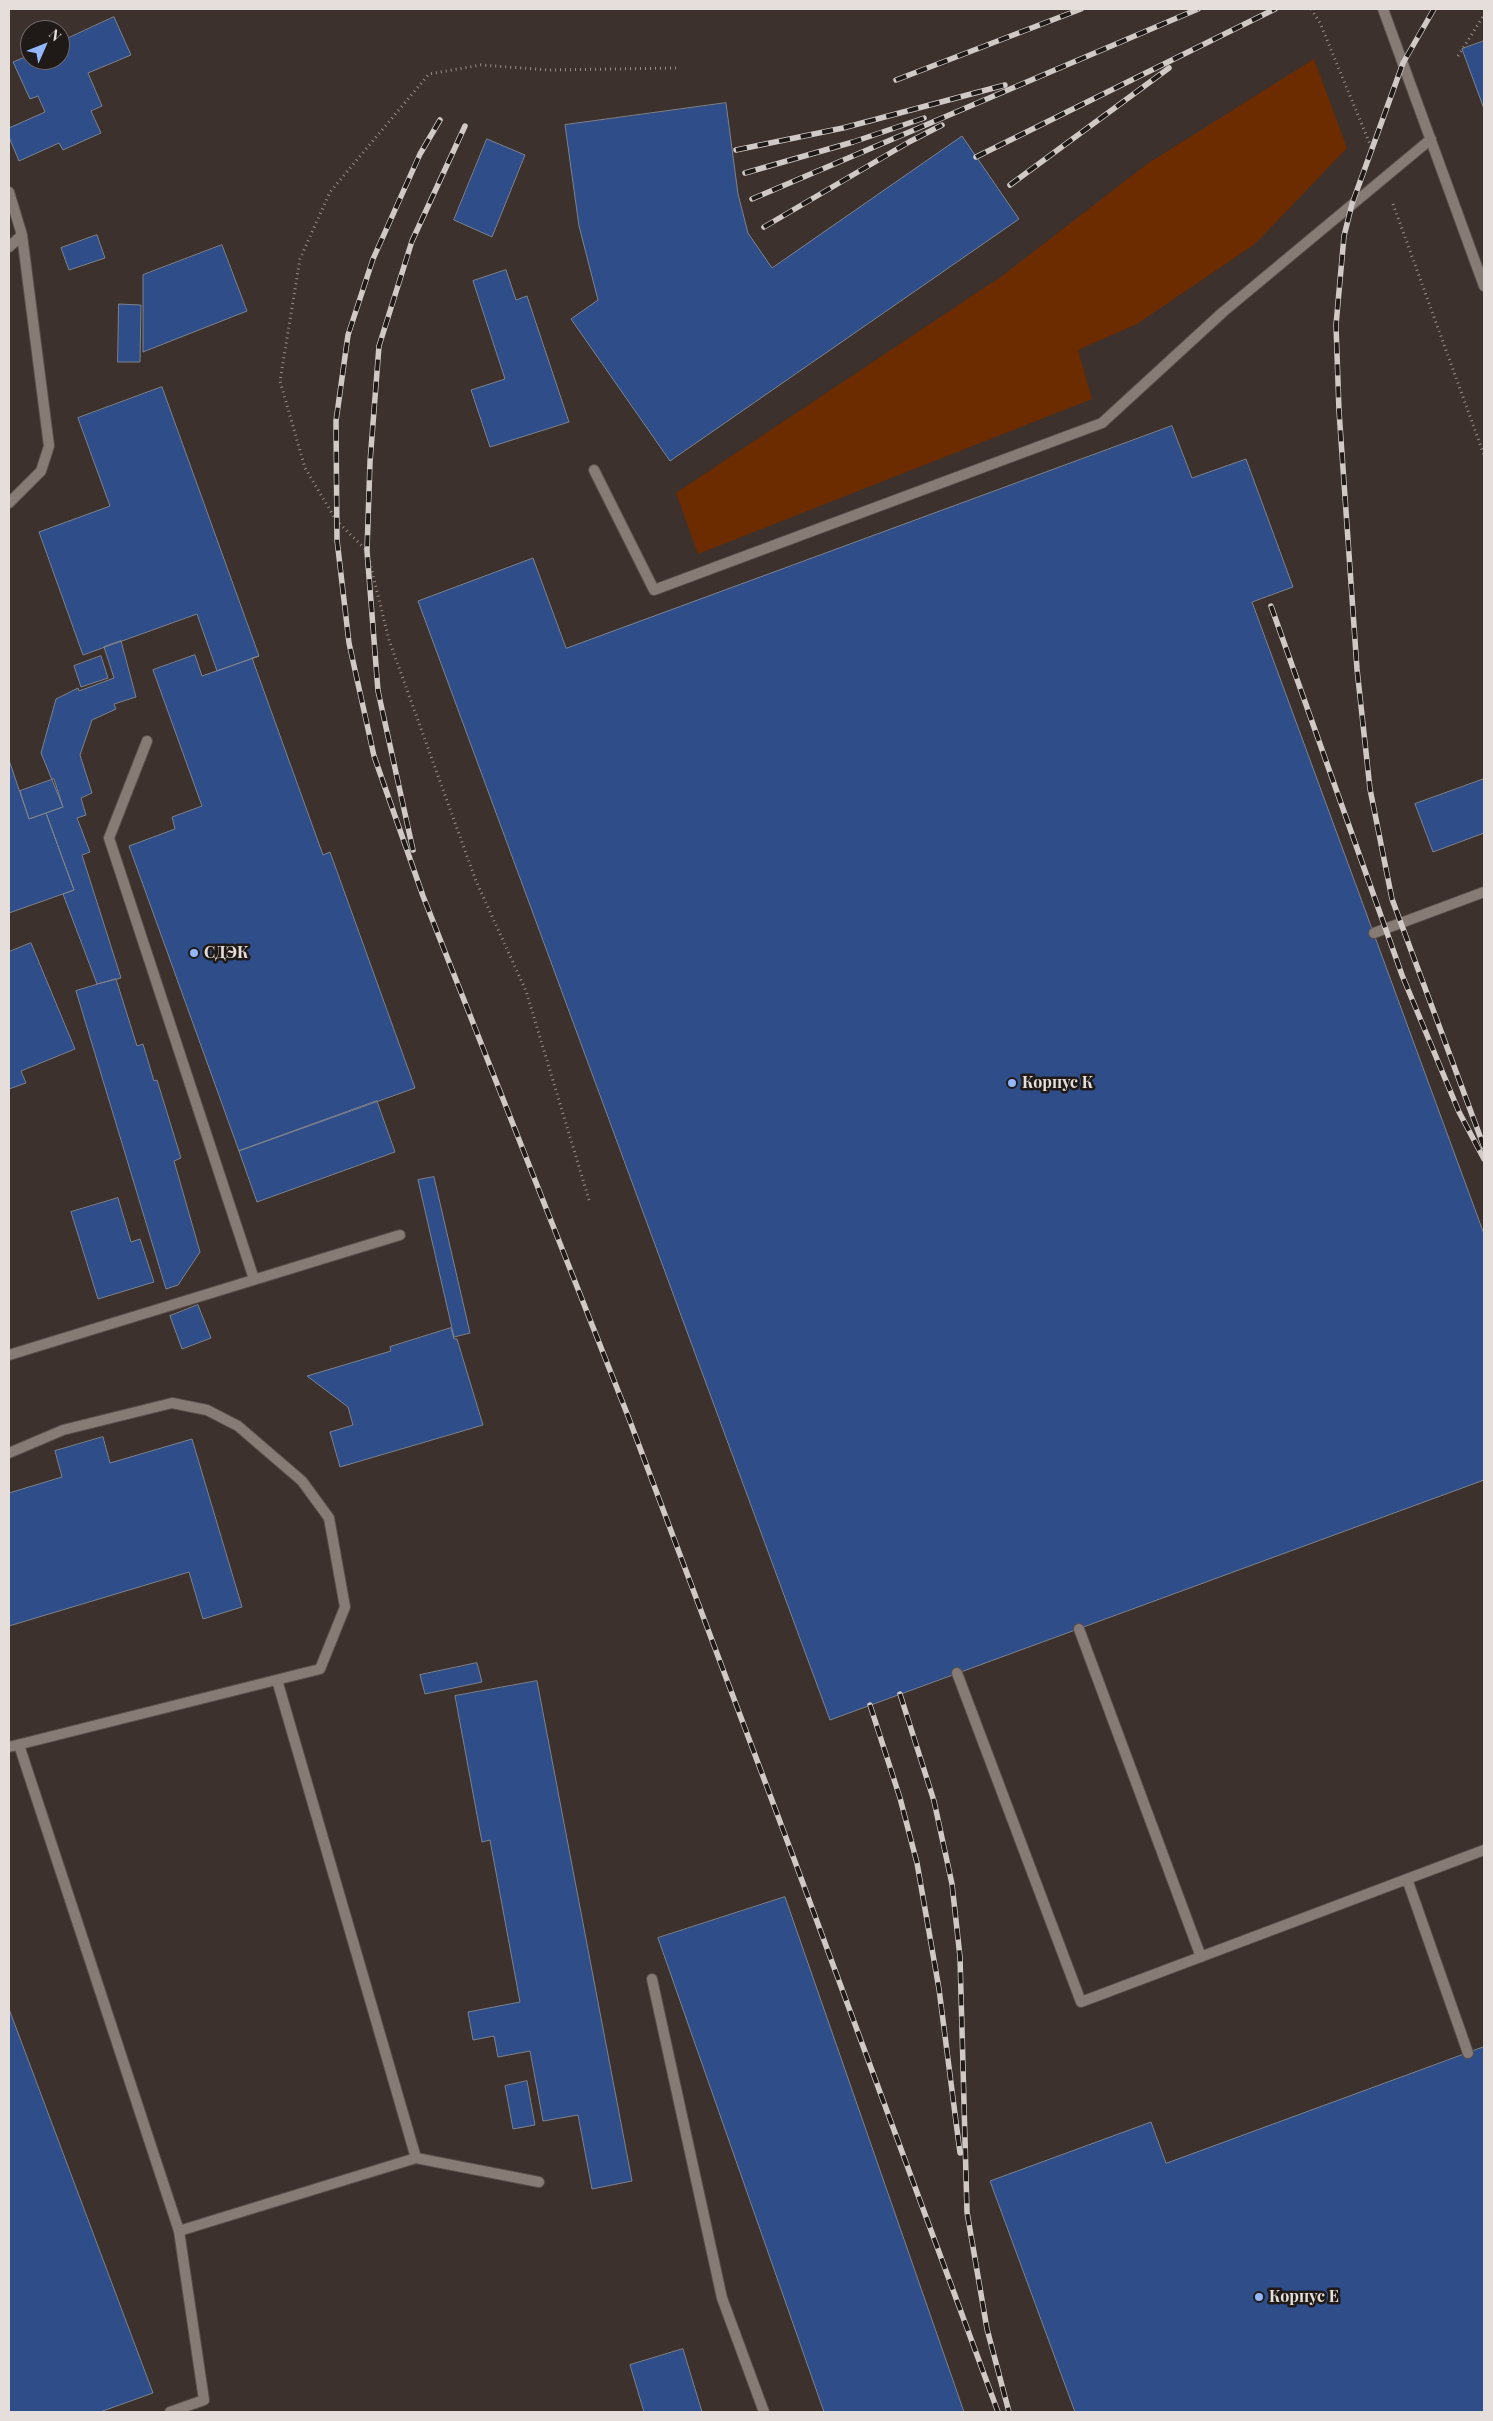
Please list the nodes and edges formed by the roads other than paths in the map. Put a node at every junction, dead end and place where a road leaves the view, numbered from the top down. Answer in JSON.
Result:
{"nodes":[{"id":1,"x":1383,"y":9,"type":"edge"},
{"id":2,"x":1431,"y":139,"type":"junction"},
{"id":3,"x":9,"y":192,"type":"edge"},
{"id":4,"x":22,"y":235,"type":"junction"},
{"id":5,"x":9,"y":247,"type":"edge"},
{"id":6,"x":1484,"y":286,"type":"edge"},
{"id":7,"x":594,"y":470,"type":"dead end"},
{"id":8,"x":9,"y":503,"type":"edge"},
{"id":9,"x":147,"y":742,"type":"dead end"},
{"id":10,"x":1484,"y":892,"type":"edge"},
{"id":11,"x":1374,"y":933,"type":"dead end"},
{"id":12,"x":400,"y":1235,"type":"dead end"},
{"id":13,"x":254,"y":1279,"type":"junction"},
{"id":14,"x":9,"y":1355,"type":"edge"},
{"id":15,"x":9,"y":1453,"type":"edge"},
{"id":16,"x":1080,"y":1628,"type":"dead end"},
{"id":17,"x":957,"y":1674,"type":"dead end"},
{"id":18,"x":277,"y":1680,"type":"junction"},
{"id":19,"x":14,"y":1746,"type":"edge"},
{"id":20,"x":1484,"y":1850,"type":"edge"},
{"id":21,"x":1406,"y":1879,"type":"junction"},
{"id":22,"x":1201,"y":1956,"type":"junction"},
{"id":23,"x":652,"y":1979,"type":"dead end"},
{"id":24,"x":1468,"y":2053,"type":"dead end"},
{"id":25,"x":416,"y":2158,"type":"junction"},
{"id":26,"x":539,"y":2182,"type":"dead end"},
{"id":27,"x":179,"y":2231,"type":"junction"},
{"id":28,"x":170,"y":2412,"type":"edge"},
{"id":29,"x":764,"y":2412,"type":"edge"}],
"edges":[{"from":1,"to":2,"type":"lane"},
{"from":2,"to":6,"type":"lane"},
{"from":2,"to":7,"type":"lane"},
{"from":3,"to":4,"type":"lane"},
{"from":4,"to":5,"type":"lane"},
{"from":4,"to":8,"type":"lane"},
{"from":9,"to":13,"type":"lane"},
{"from":10,"to":11,"type":"lane"},
{"from":12,"to":13,"type":"lane"},
{"from":13,"to":14,"type":"lane"},
{"from":15,"to":18,"type":"lane"},
{"from":16,"to":22,"type":"lane"},
{"from":17,"to":22,"type":"lane"},
{"from":18,"to":19,"type":"lane"},
{"from":18,"to":25,"type":"lane"},
{"from":19,"to":27,"type":"lane"},
{"from":20,"to":21,"type":"lane"},
{"from":21,"to":22,"type":"lane"},
{"from":21,"to":24,"type":"lane"},
{"from":23,"to":29,"type":"lane"},
{"from":25,"to":26,"type":"lane"},
{"from":25,"to":27,"type":"lane"},
{"from":27,"to":28,"type":"lane"}]}
